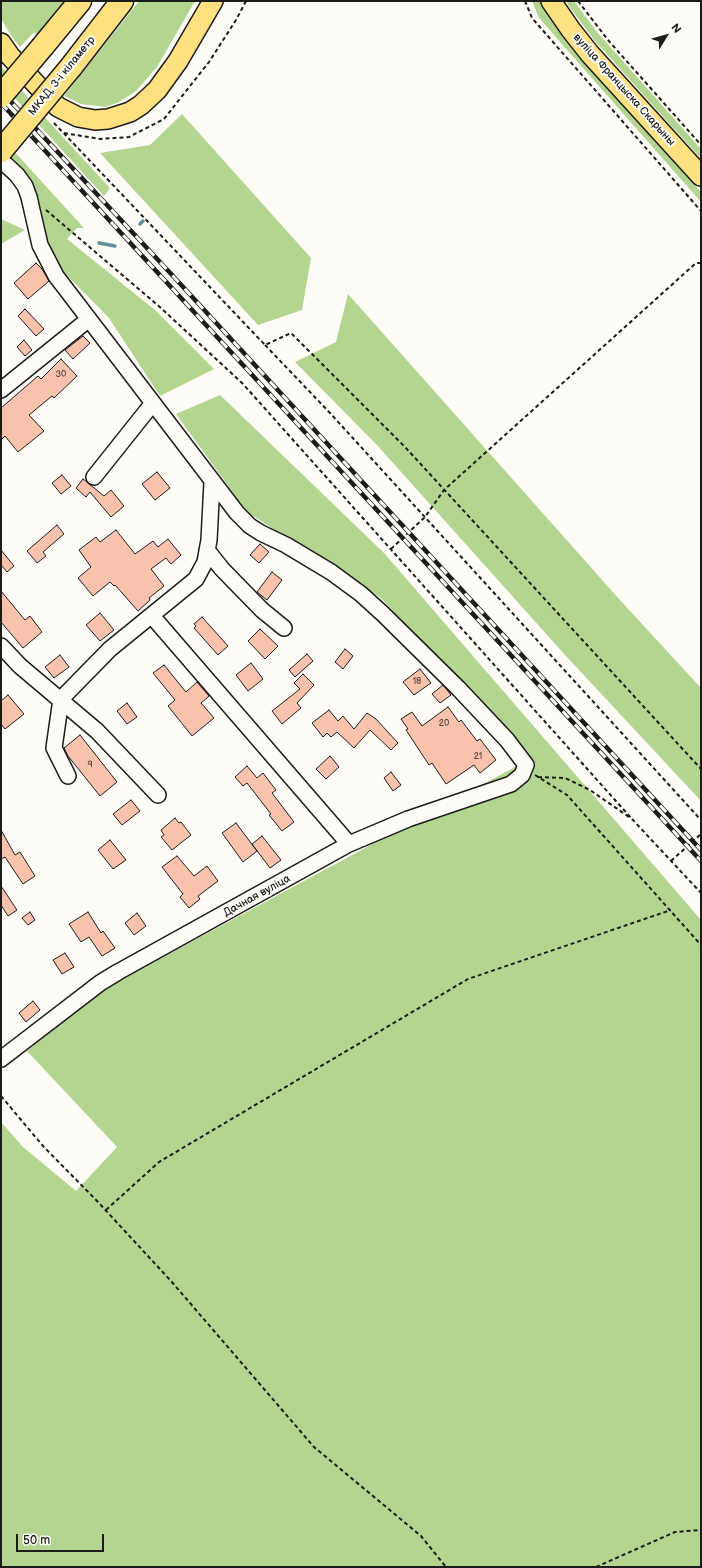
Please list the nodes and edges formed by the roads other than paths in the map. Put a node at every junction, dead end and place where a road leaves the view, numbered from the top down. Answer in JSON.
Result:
{"nodes":[{"id":1,"x":80,"y":1,"type":"edge"},
{"id":2,"x":122,"y":1,"type":"edge"},
{"id":3,"x":212,"y":1,"type":"edge"},
{"id":4,"x":551,"y":1,"type":"edge"},
{"id":5,"x":1,"y":43,"type":"edge"},
{"id":6,"x":1,"y":96,"type":"edge"},
{"id":7,"x":1,"y":151,"type":"edge"},
{"id":8,"x":1,"y":160,"type":"edge"},
{"id":9,"x":701,"y":176,"type":"edge"},
{"id":10,"x":89,"y":319,"type":"junction"},
{"id":11,"x":1,"y":390,"type":"edge"},
{"id":12,"x":153,"y":402,"type":"junction"},
{"id":13,"x":94,"y":477,"type":"dead end"},
{"id":14,"x":212,"y":482,"type":"junction"},
{"id":15,"x":207,"y":550,"type":"junction"},
{"id":16,"x":152,"y":616,"type":"junction"},
{"id":17,"x":284,"y":628,"type":"dead end"},
{"id":18,"x":1,"y":646,"type":"edge"},
{"id":19,"x":61,"y":699,"type":"junction"},
{"id":20,"x":68,"y":776,"type":"dead end"},
{"id":21,"x":158,"y":795,"type":"dead end"},
{"id":22,"x":349,"y":844,"type":"junction"},
{"id":23,"x":1,"y":1059,"type":"edge"}],
"edges":[{"from":1,"to":6,"type":"highway","bridge":true},
{"from":2,"to":7,"type":"highway","name":"МКАД, 3-і кіламетр","bridge":true},
{"from":3,"to":5,"type":"main road"},
{"from":4,"to":9,"type":"main road","name":"вуліца Францыска Скарыны"},
{"from":8,"to":10,"type":"street"},
{"from":10,"to":11,"type":"street"},
{"from":10,"to":12,"type":"street"},
{"from":12,"to":13,"type":"street"},
{"from":12,"to":14,"type":"street"},
{"from":14,"to":15,"type":"street"},
{"from":14,"to":22,"type":"street","name":"Дачная вуліца"},
{"from":15,"to":16,"type":"street"},
{"from":15,"to":17,"type":"street"},
{"from":16,"to":19,"type":"street"},
{"from":16,"to":22,"type":"street"},
{"from":18,"to":19,"type":"street"},
{"from":19,"to":20,"type":"street"},
{"from":19,"to":21,"type":"street"},
{"from":22,"to":23,"type":"street","name":"Дачная вуліца"}]}
